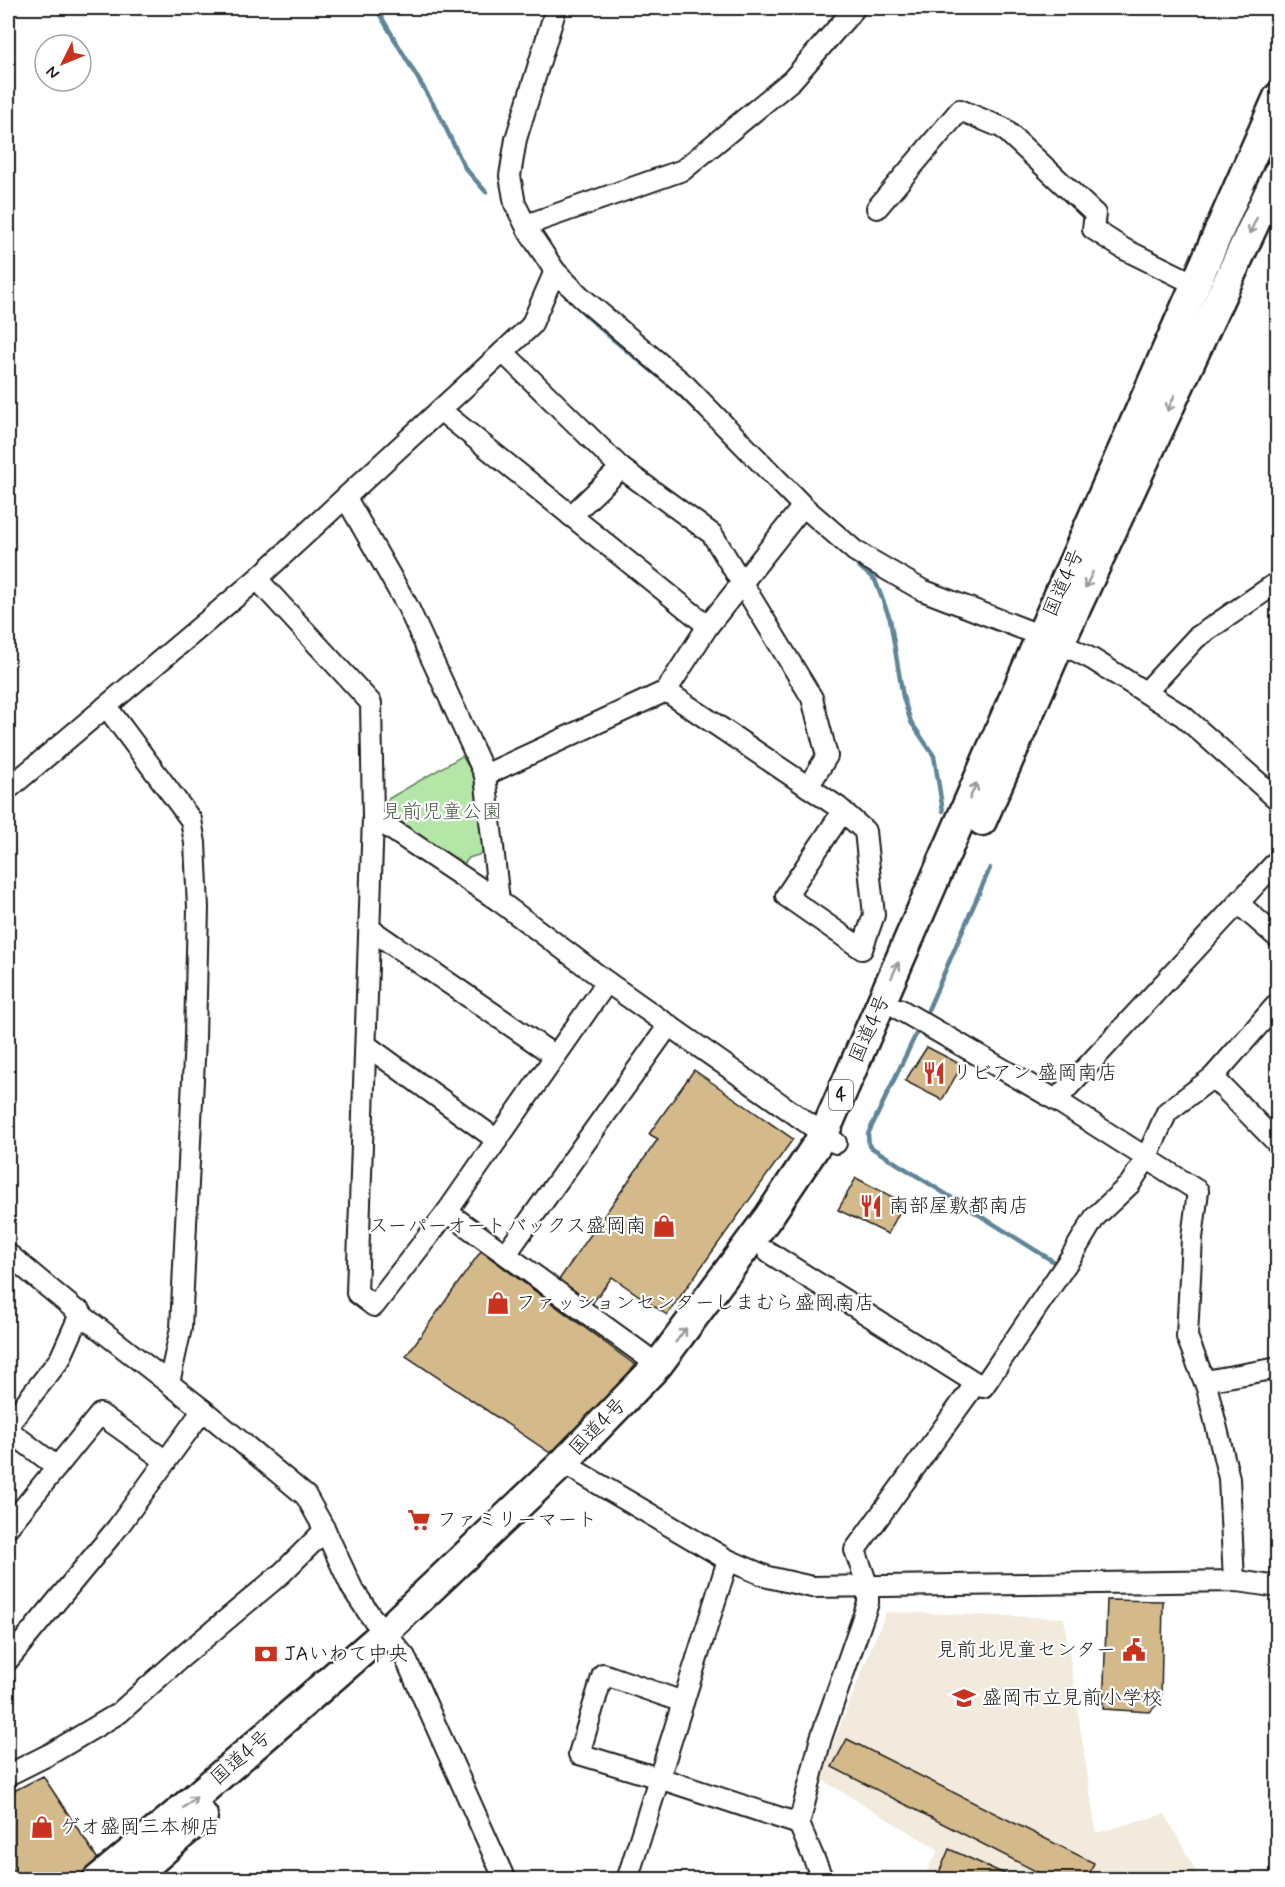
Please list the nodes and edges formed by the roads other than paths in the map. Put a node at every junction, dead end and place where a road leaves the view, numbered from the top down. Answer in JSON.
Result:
{"nodes":[{"id":1,"x":554,"y":8,"type":"edge"},
{"id":2,"x":855,"y":8,"type":"edge"},
{"id":3,"x":1278,"y":97,"type":"edge"},
{"id":4,"x":1278,"y":173,"type":"edge"},
{"id":5,"x":877,"y":208,"type":"dead end"},
{"id":6,"x":526,"y":225,"type":"junction"},
{"id":7,"x":555,"y":271,"type":"junction"},
{"id":8,"x":1195,"y":284,"type":"junction"},
{"id":9,"x":503,"y":352,"type":"junction"},
{"id":10,"x":440,"y":410,"type":"junction"},
{"id":11,"x":621,"y":468,"type":"junction"},
{"id":12,"x":346,"y":498,"type":"junction"},
{"id":13,"x":803,"y":506,"type":"junction"},
{"id":14,"x":571,"y":516,"type":"junction"},
{"id":15,"x":257,"y":579,"type":"junction"},
{"id":16,"x":1278,"y":582,"type":"edge"},
{"id":17,"x":742,"y":583,"type":"junction"},
{"id":18,"x":708,"y":626,"type":"junction"},
{"id":19,"x":1050,"y":639,"type":"junction"},
{"id":20,"x":666,"y":691,"type":"junction"},
{"id":21,"x":1146,"y":692,"type":"junction"},
{"id":22,"x":106,"y":706,"type":"junction"},
{"id":23,"x":485,"y":775,"type":"junction"},
{"id":24,"x":808,"y":786,"type":"junction"},
{"id":25,"x":8,"y":789,"type":"edge"},
{"id":26,"x":1278,"y":800,"type":"edge"},
{"id":27,"x":843,"y":811,"type":"junction"},
{"id":28,"x":373,"y":817,"type":"junction"},
{"id":29,"x":1278,"y":860,"type":"edge"},
{"id":30,"x":499,"y":901,"type":"junction"},
{"id":31,"x":1238,"y":903,"type":"junction"},
{"id":32,"x":370,"y":929,"type":"junction"},
{"id":33,"x":1278,"y":938,"type":"edge"},
{"id":34,"x":607,"y":982,"type":"junction"},
{"id":35,"x":899,"y":1009,"type":"junction"},
{"id":36,"x":1275,"y":1013,"type":"edge"},
{"id":37,"x":669,"y":1025,"type":"junction"},
{"id":38,"x":366,"y":1045,"type":"junction"},
{"id":39,"x":555,"y":1056,"type":"junction"},
{"id":40,"x":1213,"y":1077,"type":"junction"},
{"id":41,"x":1056,"y":1101,"type":"junction"},
{"id":42,"x":830,"y":1139,"type":"junction"},
{"id":43,"x":497,"y":1140,"type":"junction"},
{"id":44,"x":1278,"y":1144,"type":"edge"},
{"id":45,"x":1146,"y":1160,"type":"junction"},
{"id":46,"x":447,"y":1212,"type":"junction"},
{"id":47,"x":768,"y":1252,"type":"junction"},
{"id":48,"x":8,"y":1254,"type":"edge"},
{"id":49,"x":506,"y":1254,"type":"junction"},
{"id":50,"x":81,"y":1312,"type":"junction"},
{"id":51,"x":658,"y":1365,"type":"junction"},
{"id":52,"x":1278,"y":1368,"type":"edge"},
{"id":53,"x":1205,"y":1381,"type":"junction"},
{"id":54,"x":169,"y":1383,"type":"junction"},
{"id":55,"x":976,"y":1383,"type":"junction"},
{"id":56,"x":203,"y":1410,"type":"junction"},
{"id":57,"x":8,"y":1425,"type":"edge"},
{"id":58,"x":8,"y":1430,"type":"edge"},
{"id":59,"x":166,"y":1461,"type":"junction"},
{"id":60,"x":57,"y":1467,"type":"junction"},
{"id":61,"x":571,"y":1468,"type":"junction"},
{"id":62,"x":8,"y":1527,"type":"edge"},
{"id":63,"x":325,"y":1530,"type":"junction"},
{"id":64,"x":728,"y":1560,"type":"junction"},
{"id":65,"x":1234,"y":1581,"type":"junction"},
{"id":66,"x":868,"y":1587,"type":"junction"},
{"id":67,"x":1278,"y":1587,"type":"edge"},
{"id":68,"x":391,"y":1639,"type":"junction"},
{"id":69,"x":8,"y":1660,"type":"edge"},
{"id":70,"x":683,"y":1702,"type":"junction"},
{"id":71,"x":8,"y":1774,"type":"edge"},
{"id":72,"x":659,"y":1778,"type":"junction"},
{"id":73,"x":799,"y":1824,"type":"junction"},
{"id":74,"x":97,"y":1880,"type":"edge"},
{"id":75,"x":130,"y":1880,"type":"edge"},
{"id":76,"x":505,"y":1880,"type":"edge"},
{"id":77,"x":627,"y":1880,"type":"edge"},
{"id":78,"x":823,"y":1880,"type":"edge"}],
"edges":[{"from":1,"to":6,"type":"street"},
{"from":2,"to":6,"type":"street"},
{"from":3,"to":8,"type":"highway","name":"国道4号","number":"4"},
{"from":4,"to":19,"type":"highway","name":"国道4号","number":"4","one_way":true},
{"from":5,"to":8,"type":"street"},
{"from":6,"to":7,"type":"street"},
{"from":7,"to":9,"type":"street"},
{"from":7,"to":13,"type":"street"},
{"from":8,"to":19,"type":"highway","name":"国道4号","number":"4"},
{"from":9,"to":10,"type":"street"},
{"from":9,"to":11,"type":"street"},
{"from":10,"to":12,"type":"street"},
{"from":10,"to":14,"type":"street"},
{"from":11,"to":14,"type":"street"},
{"from":11,"to":17,"type":"street"},
{"from":12,"to":15,"type":"street"},
{"from":12,"to":23,"type":"street"},
{"from":13,"to":17,"type":"street"},
{"from":13,"to":19,"type":"street"},
{"from":14,"to":18,"type":"street"},
{"from":15,"to":22,"type":"street"},
{"from":15,"to":28,"type":"street"},
{"from":16,"to":21,"type":"street"},
{"from":17,"to":18,"type":"street"},
{"from":17,"to":24,"type":"street"},
{"from":18,"to":20,"type":"street"},
{"from":19,"to":21,"type":"street"},
{"from":19,"to":35,"type":"highway","name":"国道4号","number":"4"},
{"from":42,"to":19,"type":"highway","name":"国道4号","number":"4","one_way":true},
{"from":20,"to":23,"type":"street"},
{"from":20,"to":24,"type":"street"},
{"from":21,"to":26,"type":"street"},
{"from":22,"to":25,"type":"street"},
{"from":22,"to":54,"type":"street"},
{"from":23,"to":30,"type":"street"},
{"from":24,"to":27,"type":"street"},
{"from":27,"to":27,"type":"street"},
{"from":28,"to":30,"type":"street"},
{"from":28,"to":32,"type":"street"},
{"from":29,"to":31,"type":"street"},
{"from":30,"to":34,"type":"street"},
{"from":31,"to":33,"type":"street"},
{"from":31,"to":41,"type":"street"},
{"from":32,"to":38,"type":"street"},
{"from":32,"to":39,"type":"street"},
{"from":34,"to":37,"type":"street"},
{"from":34,"to":39,"type":"street"},
{"from":35,"to":41,"type":"street"},
{"from":35,"to":42,"type":"highway","name":"国道4号","number":"4"},
{"from":36,"to":40,"type":"street"},
{"from":37,"to":42,"type":"street"},
{"from":37,"to":49,"type":"street"},
{"from":38,"to":43,"type":"street"},
{"from":38,"to":46,"type":"street"},
{"from":39,"to":43,"type":"street"},
{"from":40,"to":44,"type":"street"},
{"from":40,"to":45,"type":"street"},
{"from":41,"to":45,"type":"street"},
{"from":42,"to":47,"type":"highway","name":"国道4号","number":"4"},
{"from":51,"to":42,"type":"highway","name":"国道4号","number":"4","one_way":true},
{"from":43,"to":46,"type":"street"},
{"from":45,"to":53,"type":"street"},
{"from":45,"to":55,"type":"street"},
{"from":46,"to":49,"type":"street"},
{"from":47,"to":55,"type":"street"},
{"from":47,"to":61,"type":"highway","name":"国道4号","number":"4"},
{"from":48,"to":50,"type":"street"},
{"from":49,"to":51,"type":"street"},
{"from":50,"to":54,"type":"street"},
{"from":50,"to":57,"type":"street"},
{"from":51,"to":61,"type":"highway","name":"国道4号","number":"4"},
{"from":52,"to":53,"type":"street"},
{"from":53,"to":65,"type":"street"},
{"from":54,"to":56,"type":"street"},
{"from":55,"to":66,"type":"street"},
{"from":56,"to":59,"type":"street"},
{"from":56,"to":63,"type":"street"},
{"from":58,"to":60,"type":"street"},
{"from":59,"to":60,"type":"street"},
{"from":59,"to":69,"type":"street"},
{"from":60,"to":62,"type":"street"},
{"from":61,"to":64,"type":"street"},
{"from":61,"to":68,"type":"highway","name":"国道4号","number":"4"},
{"from":63,"to":68,"type":"street"},
{"from":63,"to":71,"type":"street"},
{"from":64,"to":66,"type":"street"},
{"from":64,"to":70,"type":"street"},
{"from":65,"to":66,"type":"street"},
{"from":65,"to":67,"type":"street"},
{"from":66,"to":73,"type":"street"},
{"from":74,"to":68,"type":"highway","name":"国道4号","number":"4","one_way":true},
{"from":68,"to":75,"type":"highway","name":"国道4号","number":"4"},
{"from":68,"to":76,"type":"street"},
{"from":70,"to":72,"type":"street"},
{"from":70,"to":72,"type":"street"},
{"from":72,"to":73,"type":"street"},
{"from":72,"to":77,"type":"street"},
{"from":73,"to":78,"type":"street"}]}
